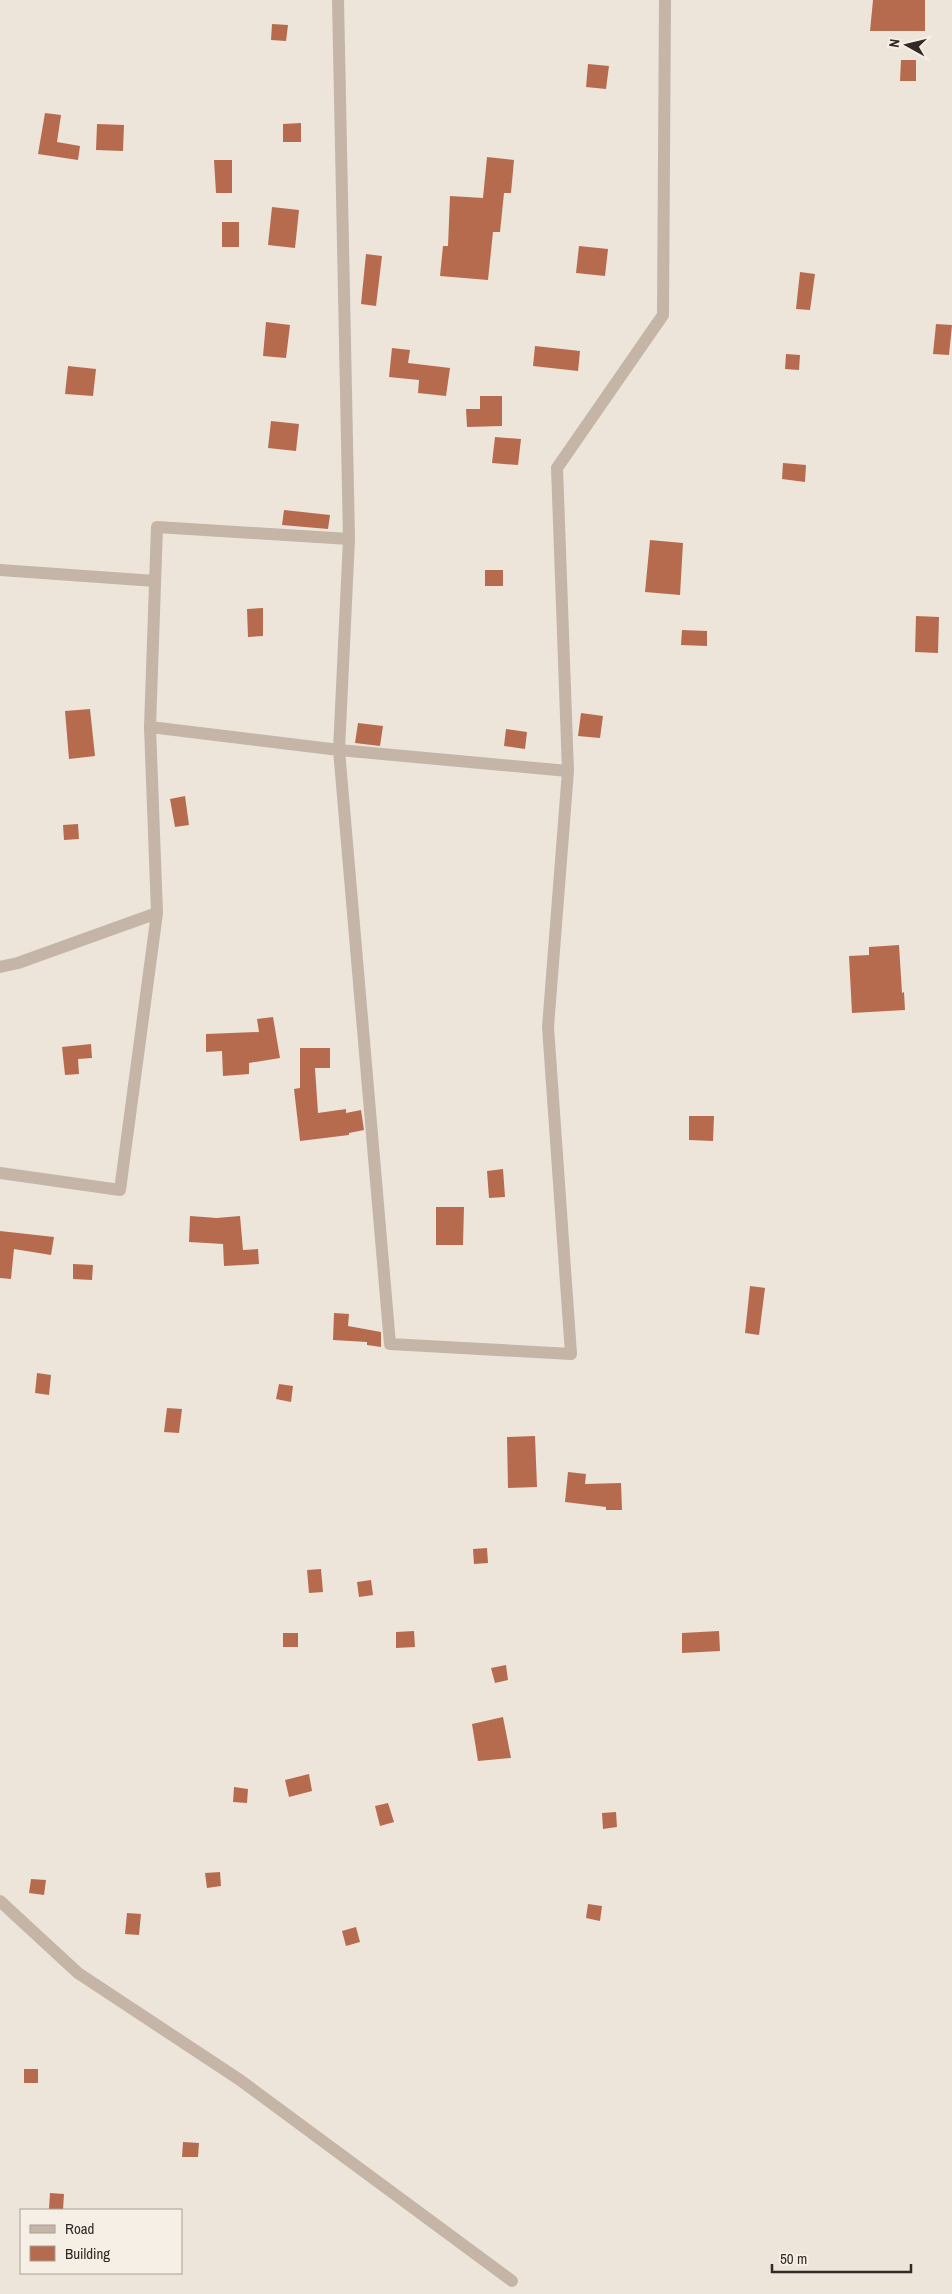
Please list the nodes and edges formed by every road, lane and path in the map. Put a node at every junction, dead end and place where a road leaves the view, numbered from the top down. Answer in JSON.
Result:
{"nodes":[{"id":1,"x":338,"y":0,"type":"edge"},
{"id":2,"x":666,"y":0,"type":"edge"},
{"id":3,"x":349,"y":539,"type":"junction"},
{"id":4,"x":0,"y":570,"type":"edge"},
{"id":5,"x":155,"y":581,"type":"junction"},
{"id":6,"x":150,"y":727,"type":"junction"},
{"id":7,"x":338,"y":750,"type":"junction"},
{"id":8,"x":568,"y":771,"type":"junction"},
{"id":9,"x":157,"y":913,"type":"junction"},
{"id":10,"x":0,"y":967,"type":"edge"},
{"id":11,"x":0,"y":1173,"type":"edge"},
{"id":12,"x":0,"y":1900,"type":"edge"},
{"id":13,"x":512,"y":2281,"type":"dead end"}],
"edges":[{"from":1,"to":3,"type":"street"},
{"from":2,"to":8,"type":"street"},
{"from":3,"to":5,"type":"street"},
{"from":3,"to":7,"type":"street"},
{"from":4,"to":5,"type":"street"},
{"from":5,"to":6,"type":"street"},
{"from":6,"to":7,"type":"street"},
{"from":6,"to":9,"type":"street"},
{"from":7,"to":8,"type":"street"},
{"from":7,"to":8,"type":"street"},
{"from":9,"to":10,"type":"street"},
{"from":9,"to":11,"type":"street"},
{"from":12,"to":13,"type":"street"}]}
